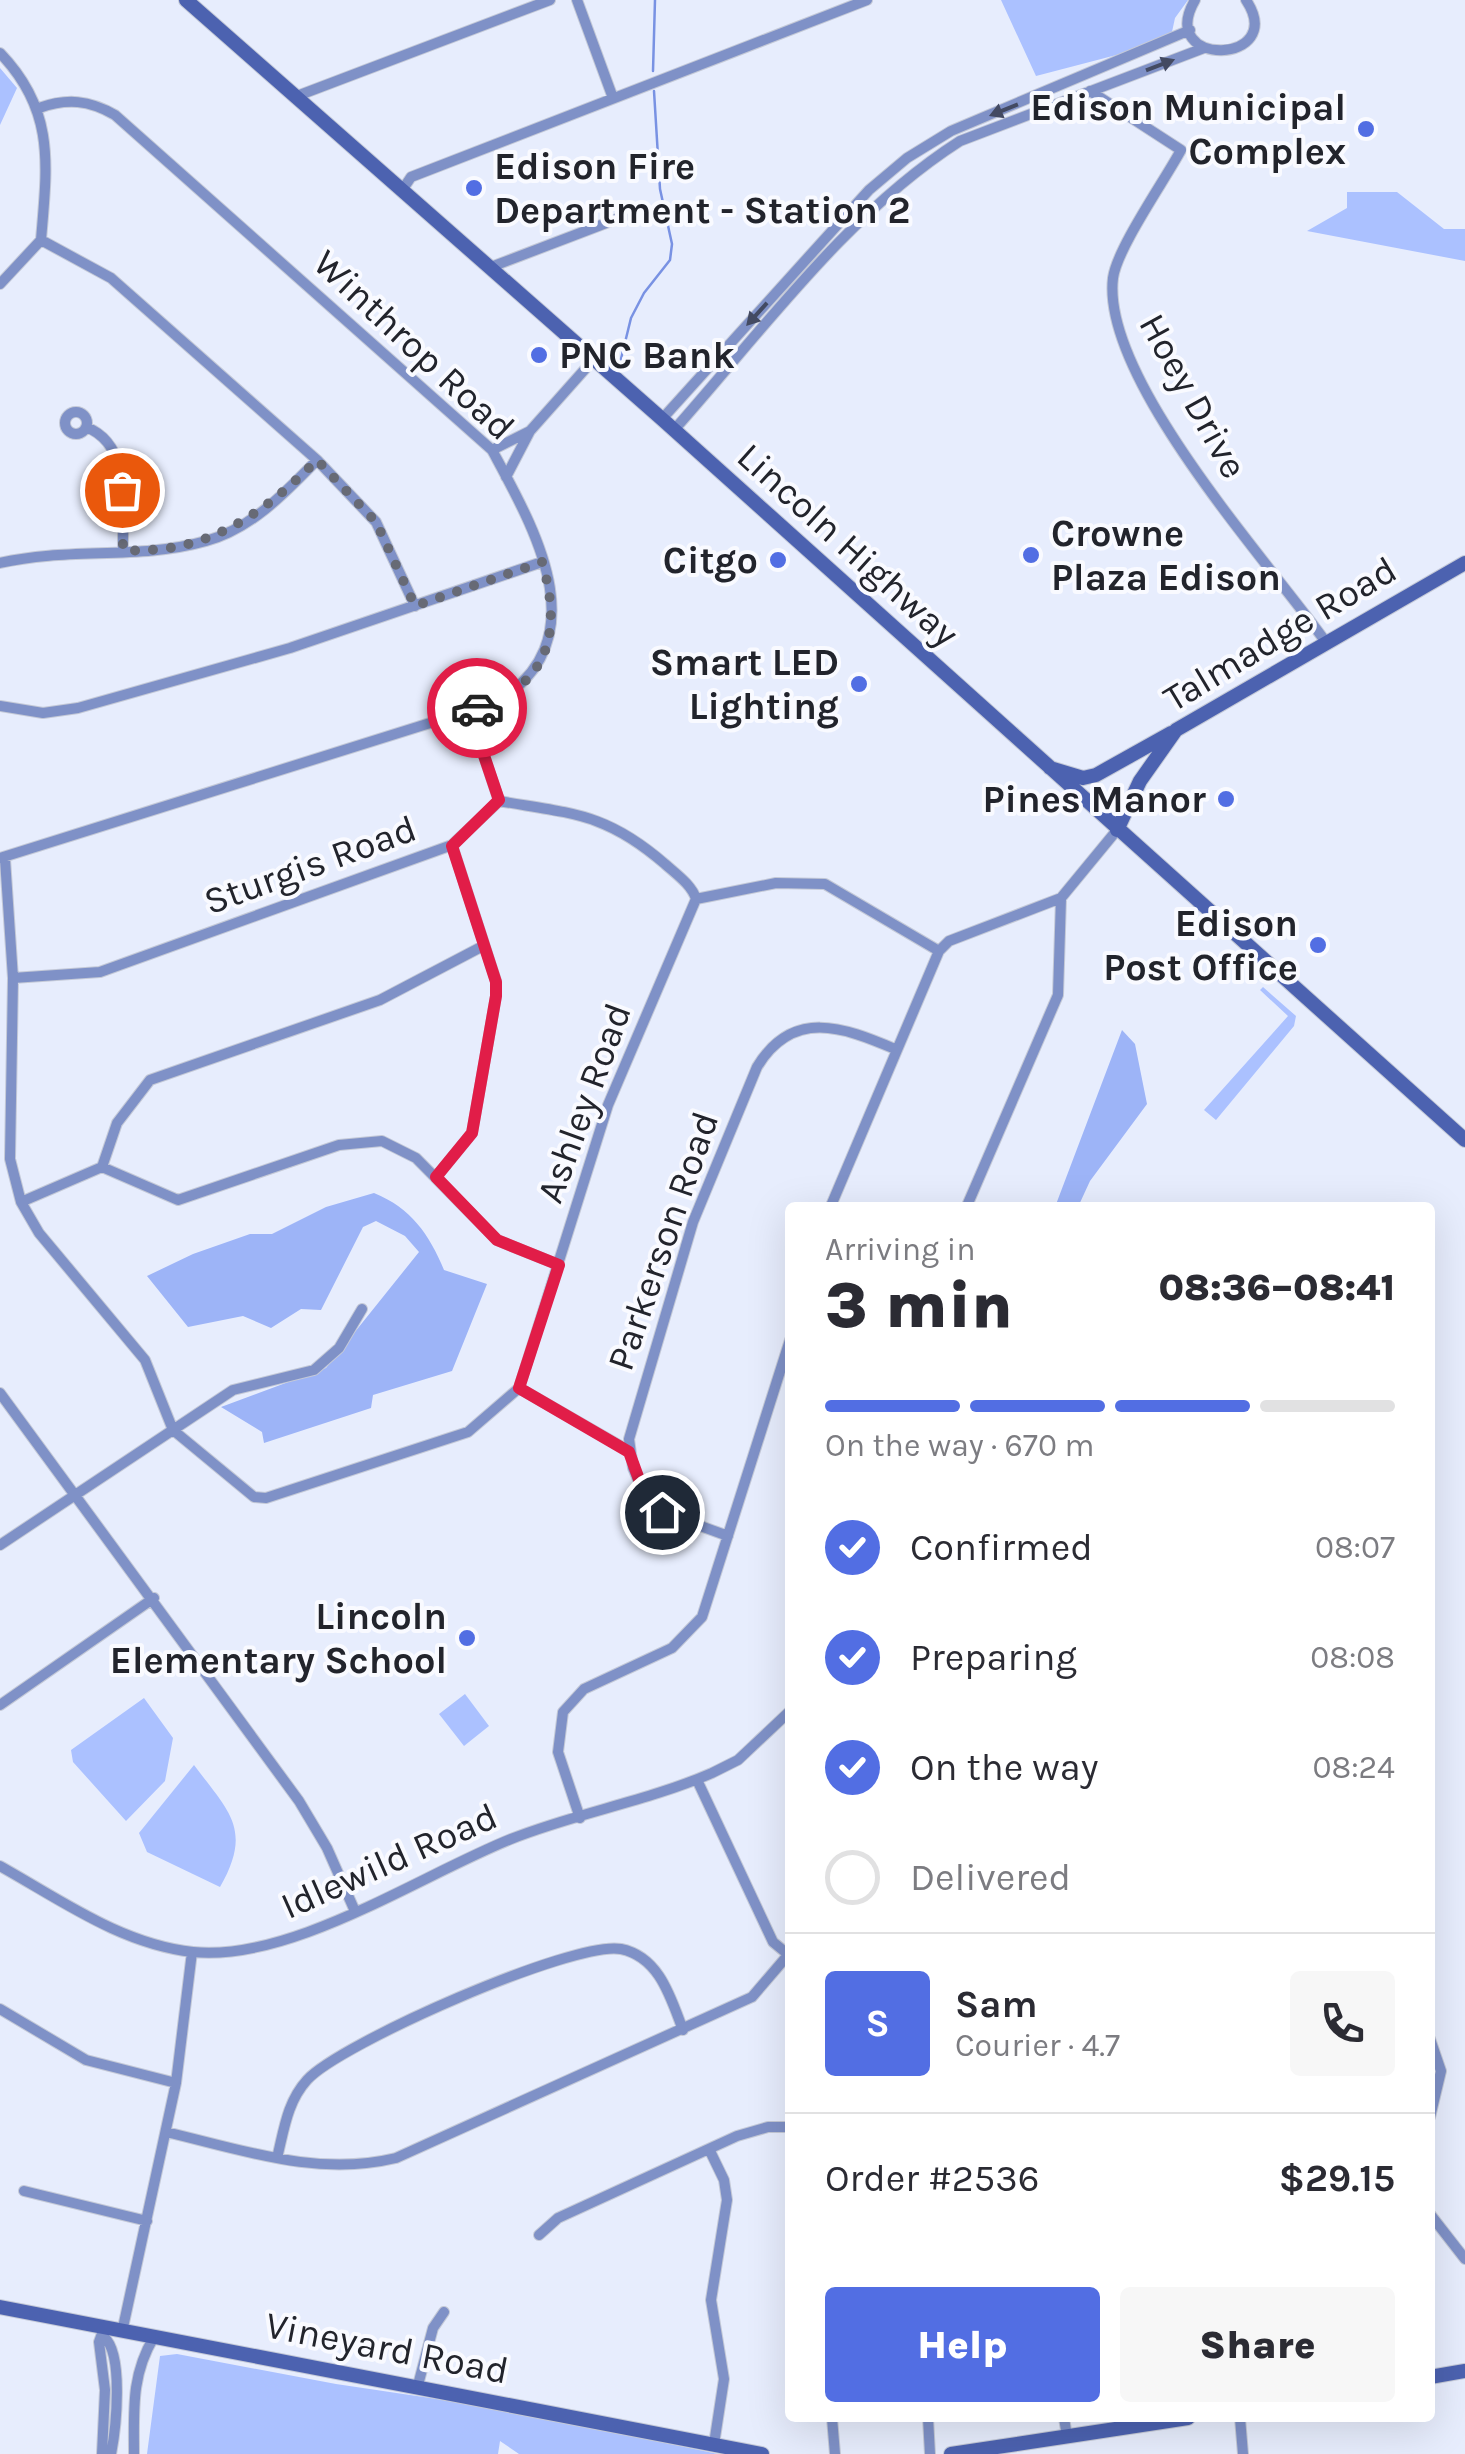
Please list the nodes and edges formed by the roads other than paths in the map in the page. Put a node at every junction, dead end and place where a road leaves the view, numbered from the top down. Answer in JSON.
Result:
{"nodes":[{"id":1,"x":186,"y":0,"type":"edge"},
{"id":2,"x":550,"y":0,"type":"edge"},
{"id":3,"x":577,"y":0,"type":"edge"},
{"id":4,"x":867,"y":0,"type":"edge"},
{"id":5,"x":1195,"y":0,"type":"edge"},
{"id":6,"x":1252,"y":1,"type":"edge"},
{"id":7,"x":846,"y":4,"type":"edge"},
{"id":8,"x":1190,"y":30,"type":"junction"},
{"id":9,"x":1204,"y":48,"type":"junction"},
{"id":10,"x":0,"y":53,"type":"edge"},
{"id":11,"x":1090,"y":91,"type":"junction"},
{"id":12,"x":298,"y":96,"type":"junction"},
{"id":13,"x":614,"y":98,"type":"junction"},
{"id":14,"x":38,"y":108,"type":"junction"},
{"id":15,"x":403,"y":189,"type":"junction"},
{"id":16,"x":643,"y":209,"type":"dead end"},
{"id":17,"x":41,"y":240,"type":"junction"},
{"id":18,"x":491,"y":267,"type":"junction"},
{"id":19,"x":0,"y":284,"type":"edge"},
{"id":20,"x":594,"y":360,"type":"junction"},
{"id":21,"x":662,"y":419,"type":"junction"},
{"id":22,"x":86,"y":427,"type":"dead end"},
{"id":23,"x":530,"y":430,"type":"junction"},
{"id":24,"x":674,"y":430,"type":"junction"},
{"id":25,"x":492,"y":450,"type":"junction"},
{"id":26,"x":317,"y":460,"type":"junction"},
{"id":27,"x":506,"y":477,"type":"junction"},
{"id":28,"x":123,"y":550,"type":"junction"},
{"id":29,"x":542,"y":562,"type":"junction"},
{"id":30,"x":0,"y":563,"type":"edge"},
{"id":31,"x":1465,"y":563,"type":"edge"},
{"id":32,"x":415,"y":606,"type":"junction"},
{"id":33,"x":1326,"y":641,"type":"junction"},
{"id":34,"x":0,"y":706,"type":"edge"},
{"id":35,"x":469,"y":711,"type":"junction"},
{"id":36,"x":1176,"y":730,"type":"junction"},
{"id":37,"x":1046,"y":766,"type":"junction"},
{"id":38,"x":499,"y":800,"type":"junction"},
{"id":39,"x":1117,"y":830,"type":"junction"},
{"id":40,"x":452,"y":846,"type":"junction"},
{"id":41,"x":3,"y":859,"type":"edge"},
{"id":42,"x":1060,"y":898,"type":"junction"},
{"id":43,"x":696,"y":899,"type":"junction"},
{"id":44,"x":483,"y":946,"type":"junction"},
{"id":45,"x":939,"y":950,"type":"junction"},
{"id":46,"x":12,"y":978,"type":"junction"},
{"id":47,"x":895,"y":1049,"type":"junction"},
{"id":48,"x":6,"y":1058,"type":"edge"},
{"id":49,"x":1465,"y":1140,"type":"edge"},
{"id":50,"x":102,"y":1167,"type":"junction"},
{"id":51,"x":436,"y":1177,"type":"junction"},
{"id":52,"x":21,"y":1202,"type":"junction"},
{"id":53,"x":832,"y":1202,"type":"edge"},
{"id":54,"x":969,"y":1202,"type":"edge"},
{"id":55,"x":559,"y":1265,"type":"junction"},
{"id":56,"x":362,"y":1309,"type":"dead end"},
{"id":57,"x":785,"y":1365,"type":"edge"},
{"id":58,"x":519,"y":1388,"type":"junction"},
{"id":59,"x":0,"y":1393,"type":"edge"},
{"id":60,"x":173,"y":1430,"type":"junction"},
{"id":61,"x":629,"y":1452,"type":"junction"},
{"id":62,"x":78,"y":1494,"type":"junction"},
{"id":63,"x":728,"y":1536,"type":"junction"},
{"id":64,"x":0,"y":1544,"type":"edge"},
{"id":65,"x":154,"y":1598,"type":"junction"},
{"id":66,"x":0,"y":1705,"type":"edge"},
{"id":67,"x":785,"y":1716,"type":"edge"},
{"id":68,"x":697,"y":1780,"type":"junction"},
{"id":69,"x":580,"y":1818,"type":"junction"},
{"id":70,"x":0,"y":1866,"type":"edge"},
{"id":71,"x":354,"y":1910,"type":"junction"},
{"id":72,"x":192,"y":1952,"type":"junction"},
{"id":73,"x":785,"y":1952,"type":"edge"},
{"id":74,"x":785,"y":1960,"type":"edge"},
{"id":75,"x":0,"y":2009,"type":"edge"},
{"id":76,"x":683,"y":2030,"type":"junction"},
{"id":77,"x":1435,"y":2053,"type":"edge"},
{"id":78,"x":176,"y":2082,"type":"junction"},
{"id":79,"x":1435,"y":2096,"type":"edge"},
{"id":80,"x":785,"y":2128,"type":"edge"},
{"id":81,"x":166,"y":2132,"type":"junction"},
{"id":82,"x":709,"y":2149,"type":"junction"},
{"id":83,"x":278,"y":2158,"type":"junction"},
{"id":84,"x":24,"y":2191,"type":"dead end"},
{"id":85,"x":1435,"y":2220,"type":"edge"},
{"id":86,"x":147,"y":2221,"type":"junction"},
{"id":87,"x":539,"y":2235,"type":"dead end"},
{"id":88,"x":1465,"y":2259,"type":"edge"},
{"id":89,"x":0,"y":2308,"type":"edge"},
{"id":90,"x":444,"y":2312,"type":"dead end"},
{"id":91,"x":122,"y":2332,"type":"junction"},
{"id":92,"x":104,"y":2333,"type":"junction"},
{"id":93,"x":154,"y":2337,"type":"junction"},
{"id":94,"x":1465,"y":2372,"type":"edge"},
{"id":95,"x":1435,"y":2376,"type":"edge"},
{"id":96,"x":418,"y":2385,"type":"junction"},
{"id":97,"x":832,"y":2422,"type":"edge"},
{"id":98,"x":928,"y":2422,"type":"edge"},
{"id":99,"x":1065,"y":2422,"type":"edge"},
{"id":100,"x":1161,"y":2422,"type":"edge"},
{"id":101,"x":1240,"y":2422,"type":"edge"},
{"id":102,"x":1067,"y":2436,"type":"junction"},
{"id":103,"x":714,"y":2444,"type":"junction"},
{"id":104,"x":1009,"y":2449,"type":"edge"},
{"id":105,"x":102,"y":2454,"type":"edge"},
{"id":106,"x":111,"y":2454,"type":"edge"},
{"id":107,"x":134,"y":2454,"type":"edge"},
{"id":108,"x":762,"y":2454,"type":"edge"},
{"id":109,"x":835,"y":2454,"type":"edge"},
{"id":110,"x":930,"y":2454,"type":"edge"},
{"id":111,"x":952,"y":2454,"type":"edge"},
{"id":112,"x":1242,"y":2454,"type":"edge"}],
"edges":[{"from":1,"to":12,"type":"main road","name":"Lincoln Highway"},
{"from":2,"to":12,"type":"street"},
{"from":3,"to":13,"type":"street"},
{"from":4,"to":7,"type":"street"},
{"from":5,"to":8,"type":"street"},
{"from":6,"to":9,"type":"street"},
{"from":7,"to":13,"type":"street"},
{"from":8,"to":9,"type":"street"},
{"from":8,"to":21,"type":"street","one_way":true},
{"from":11,"to":9,"type":"street","one_way":true},
{"from":10,"to":14,"type":"street"},
{"from":11,"to":24,"type":"street"},
{"from":11,"to":33,"type":"street","name":"Hoey Drive"},
{"from":12,"to":15,"type":"main road","name":"Lincoln Highway"},
{"from":13,"to":15,"type":"street"},
{"from":14,"to":17,"type":"street"},
{"from":14,"to":25,"type":"street","name":"Winthrop Road"},
{"from":15,"to":18,"type":"main road","name":"Lincoln Highway"},
{"from":16,"to":18,"type":"street"},
{"from":17,"to":19,"type":"street"},
{"from":17,"to":26,"type":"street"},
{"from":18,"to":20,"type":"main road","name":"Lincoln Highway"},
{"from":20,"to":21,"type":"main road","name":"Lincoln Highway"},
{"from":20,"to":23,"type":"street"},
{"from":21,"to":24,"type":"main road","name":"Lincoln Highway"},
{"from":22,"to":28,"type":"street"},
{"from":23,"to":25,"type":"street"},
{"from":23,"to":27,"type":"street"},
{"from":24,"to":37,"type":"main road","name":"Lincoln Highway"},
{"from":25,"to":27,"type":"street","name":"Winthrop Road"},
{"from":26,"to":28,"type":"street"},
{"from":26,"to":32,"type":"street"},
{"from":27,"to":29,"type":"street","name":"Winthrop Road"},
{"from":28,"to":30,"type":"street"},
{"from":29,"to":32,"type":"street"},
{"from":29,"to":35,"type":"street","name":"Winthrop Road"},
{"from":31,"to":33,"type":"main road","name":"Talmadge Road"},
{"from":32,"to":34,"type":"street"},
{"from":33,"to":36,"type":"main road","name":"Talmadge Road"},
{"from":35,"to":38,"type":"street"},
{"from":35,"to":41,"type":"street","name":"Winthrop Road"},
{"from":36,"to":37,"type":"main road"},
{"from":36,"to":39,"type":"main road","name":"Talmadge Road"},
{"from":37,"to":39,"type":"main road","name":"Lincoln Highway"},
{"from":38,"to":40,"type":"street","name":"Sturgis Road"},
{"from":38,"to":43,"type":"street"},
{"from":39,"to":42,"type":"street"},
{"from":39,"to":49,"type":"main road","name":"Lincoln Highway"},
{"from":40,"to":44,"type":"street"},
{"from":40,"to":46,"type":"street","name":"Sturgis Road"},
{"from":41,"to":46,"type":"street"},
{"from":42,"to":45,"type":"street"},
{"from":42,"to":54,"type":"street"},
{"from":43,"to":45,"type":"street"},
{"from":43,"to":55,"type":"street","name":"Ashley Road"},
{"from":44,"to":50,"type":"street"},
{"from":44,"to":51,"type":"street"},
{"from":45,"to":47,"type":"street"},
{"from":46,"to":48,"type":"street"},
{"from":47,"to":53,"type":"street"},
{"from":47,"to":61,"type":"street","name":"Parkerson Road"},
{"from":48,"to":52,"type":"street"},
{"from":50,"to":51,"type":"street"},
{"from":50,"to":52,"type":"street"},
{"from":51,"to":55,"type":"street"},
{"from":52,"to":60,"type":"street"},
{"from":55,"to":58,"type":"street","name":"Ashley Road"},
{"from":56,"to":60,"type":"street"},
{"from":57,"to":63,"type":"street"},
{"from":58,"to":60,"type":"street"},
{"from":58,"to":61,"type":"street"},
{"from":59,"to":62,"type":"street"},
{"from":60,"to":62,"type":"street"},
{"from":61,"to":63,"type":"street"},
{"from":62,"to":64,"type":"street"},
{"from":62,"to":65,"type":"street"},
{"from":63,"to":69,"type":"street"},
{"from":65,"to":66,"type":"street"},
{"from":65,"to":71,"type":"street"},
{"from":67,"to":68,"type":"street","name":"Idlewild Road"},
{"from":68,"to":69,"type":"street","name":"Idlewild Road"},
{"from":68,"to":73,"type":"street"},
{"from":69,"to":71,"type":"street","name":"Idlewild Road"},
{"from":70,"to":72,"type":"street","name":"Idlewild Road"},
{"from":71,"to":72,"type":"street","name":"Idlewild Road"},
{"from":72,"to":78,"type":"street"},
{"from":74,"to":76,"type":"street"},
{"from":75,"to":78,"type":"street"},
{"from":76,"to":83,"type":"street"},
{"from":76,"to":83,"type":"street"},
{"from":77,"to":79,"type":"street"},
{"from":78,"to":81,"type":"street"},
{"from":80,"to":82,"type":"street"},
{"from":81,"to":83,"type":"street"},
{"from":81,"to":86,"type":"street"},
{"from":82,"to":87,"type":"street"},
{"from":82,"to":103,"type":"street"},
{"from":84,"to":86,"type":"street"},
{"from":85,"to":88,"type":"street"},
{"from":86,"to":91,"type":"street"},
{"from":89,"to":92,"type":"main road","name":"Vineyard Road"},
{"from":90,"to":96,"type":"street"},
{"from":91,"to":92,"type":"main road","name":"Vineyard Road"},
{"from":91,"to":93,"type":"main road","name":"Vineyard Road"},
{"from":92,"to":105,"type":"street"},
{"from":92,"to":106,"type":"street"},
{"from":93,"to":96,"type":"main road","name":"Vineyard Road"},
{"from":93,"to":107,"type":"street"},
{"from":94,"to":95,"type":"main road"},
{"from":96,"to":103,"type":"main road","name":"Vineyard Road"},
{"from":97,"to":109,"type":"street"},
{"from":98,"to":110,"type":"street"},
{"from":99,"to":102,"type":"street"},
{"from":100,"to":102,"type":"main road"},
{"from":101,"to":112,"type":"street"},
{"from":102,"to":104,"type":"main road"},
{"from":103,"to":108,"type":"main road","name":"Vineyard Road"},
{"from":104,"to":111,"type":"main road"}]}
